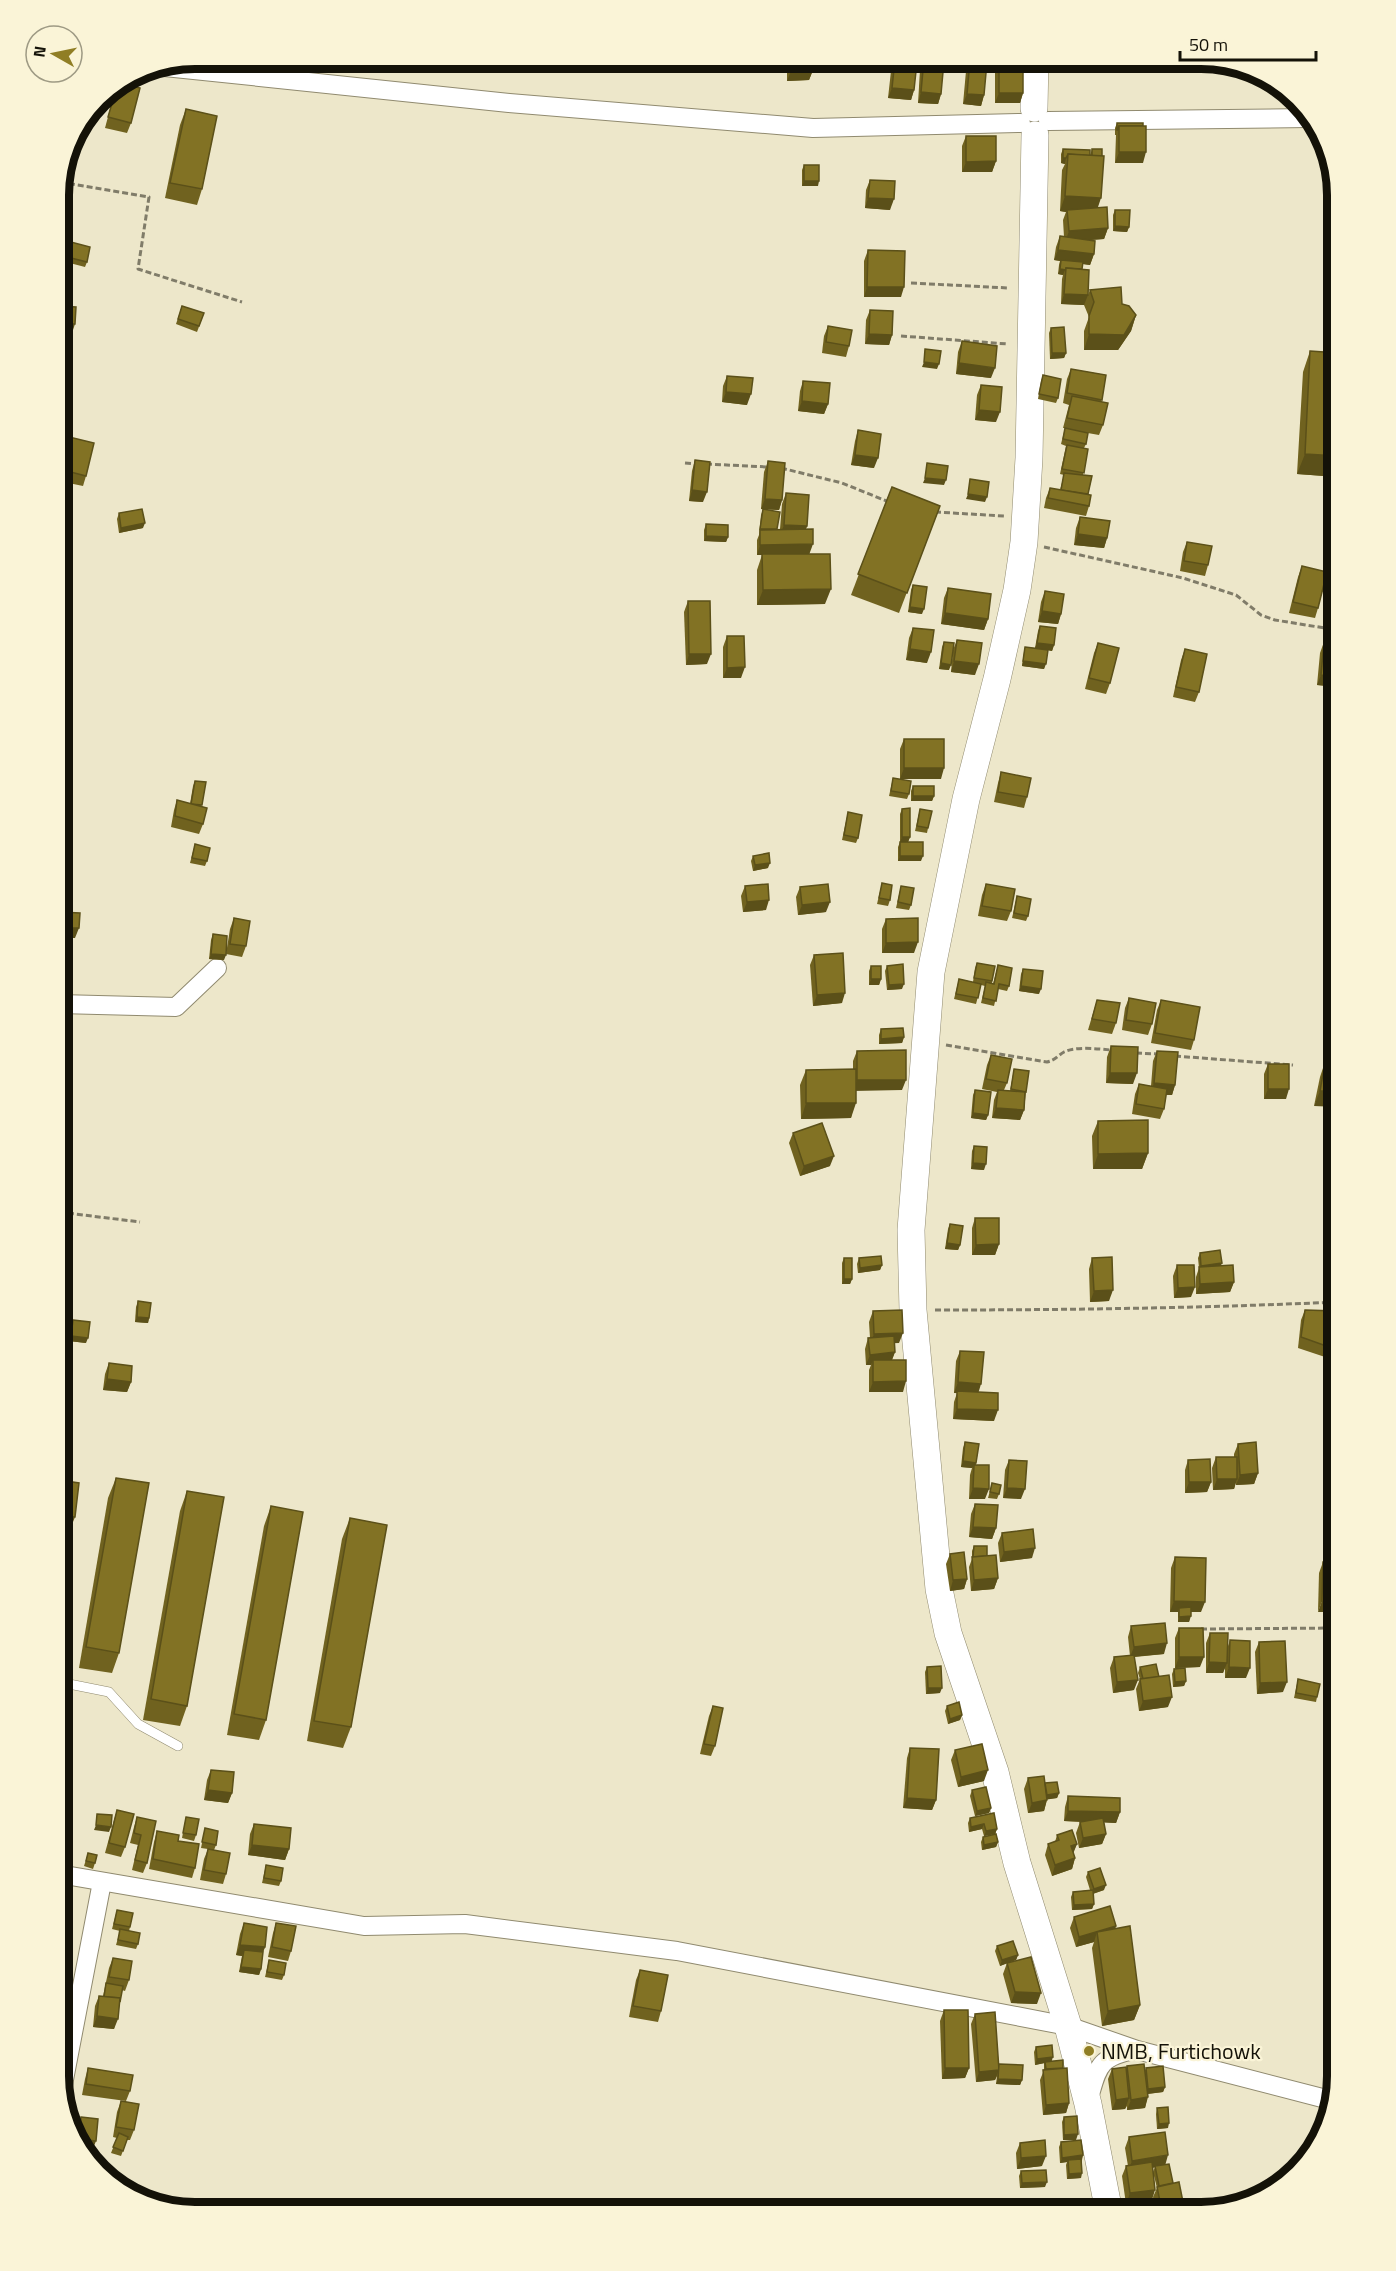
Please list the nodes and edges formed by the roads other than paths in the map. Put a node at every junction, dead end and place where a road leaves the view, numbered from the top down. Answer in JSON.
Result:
{"nodes":[{"id":1,"x":185,"y":69,"type":"edge"},
{"id":2,"x":1035,"y":69,"type":"edge"},
{"id":3,"x":1301,"y":118,"type":"edge"},
{"id":4,"x":1034,"y":121,"type":"junction"},
{"id":5,"x":217,"y":968,"type":"dead end"},
{"id":6,"x":69,"y":1004,"type":"edge"},
{"id":7,"x":69,"y":1684,"type":"edge"},
{"id":8,"x":178,"y":1746,"type":"dead end"},
{"id":9,"x":69,"y":1876,"type":"edge"},
{"id":10,"x":102,"y":1882,"type":"junction"},
{"id":11,"x":1068,"y":2026,"type":"junction"},
{"id":12,"x":1137,"y":2050,"type":"junction"},
{"id":13,"x":69,"y":2054,"type":"edge"},
{"id":14,"x":1325,"y":2099,"type":"edge"},
{"id":15,"x":1088,"y":2104,"type":"junction"},
{"id":16,"x":1107,"y":2202,"type":"edge"}],
"edges":[{"from":1,"to":4,"type":"street"},
{"from":2,"to":4,"type":"street"},
{"from":3,"to":4,"type":"street"},
{"from":4,"to":11,"type":"street"},
{"from":5,"to":6,"type":"street"},
{"from":7,"to":8,"type":"lane"},
{"from":9,"to":10,"type":"street"},
{"from":10,"to":11,"type":"street"},
{"from":10,"to":13,"type":"street"},
{"from":11,"to":12,"type":"street"},
{"from":11,"to":15,"type":"street"},
{"from":12,"to":14,"type":"street"},
{"from":12,"to":15,"type":"street"},
{"from":15,"to":16,"type":"street"}]}
